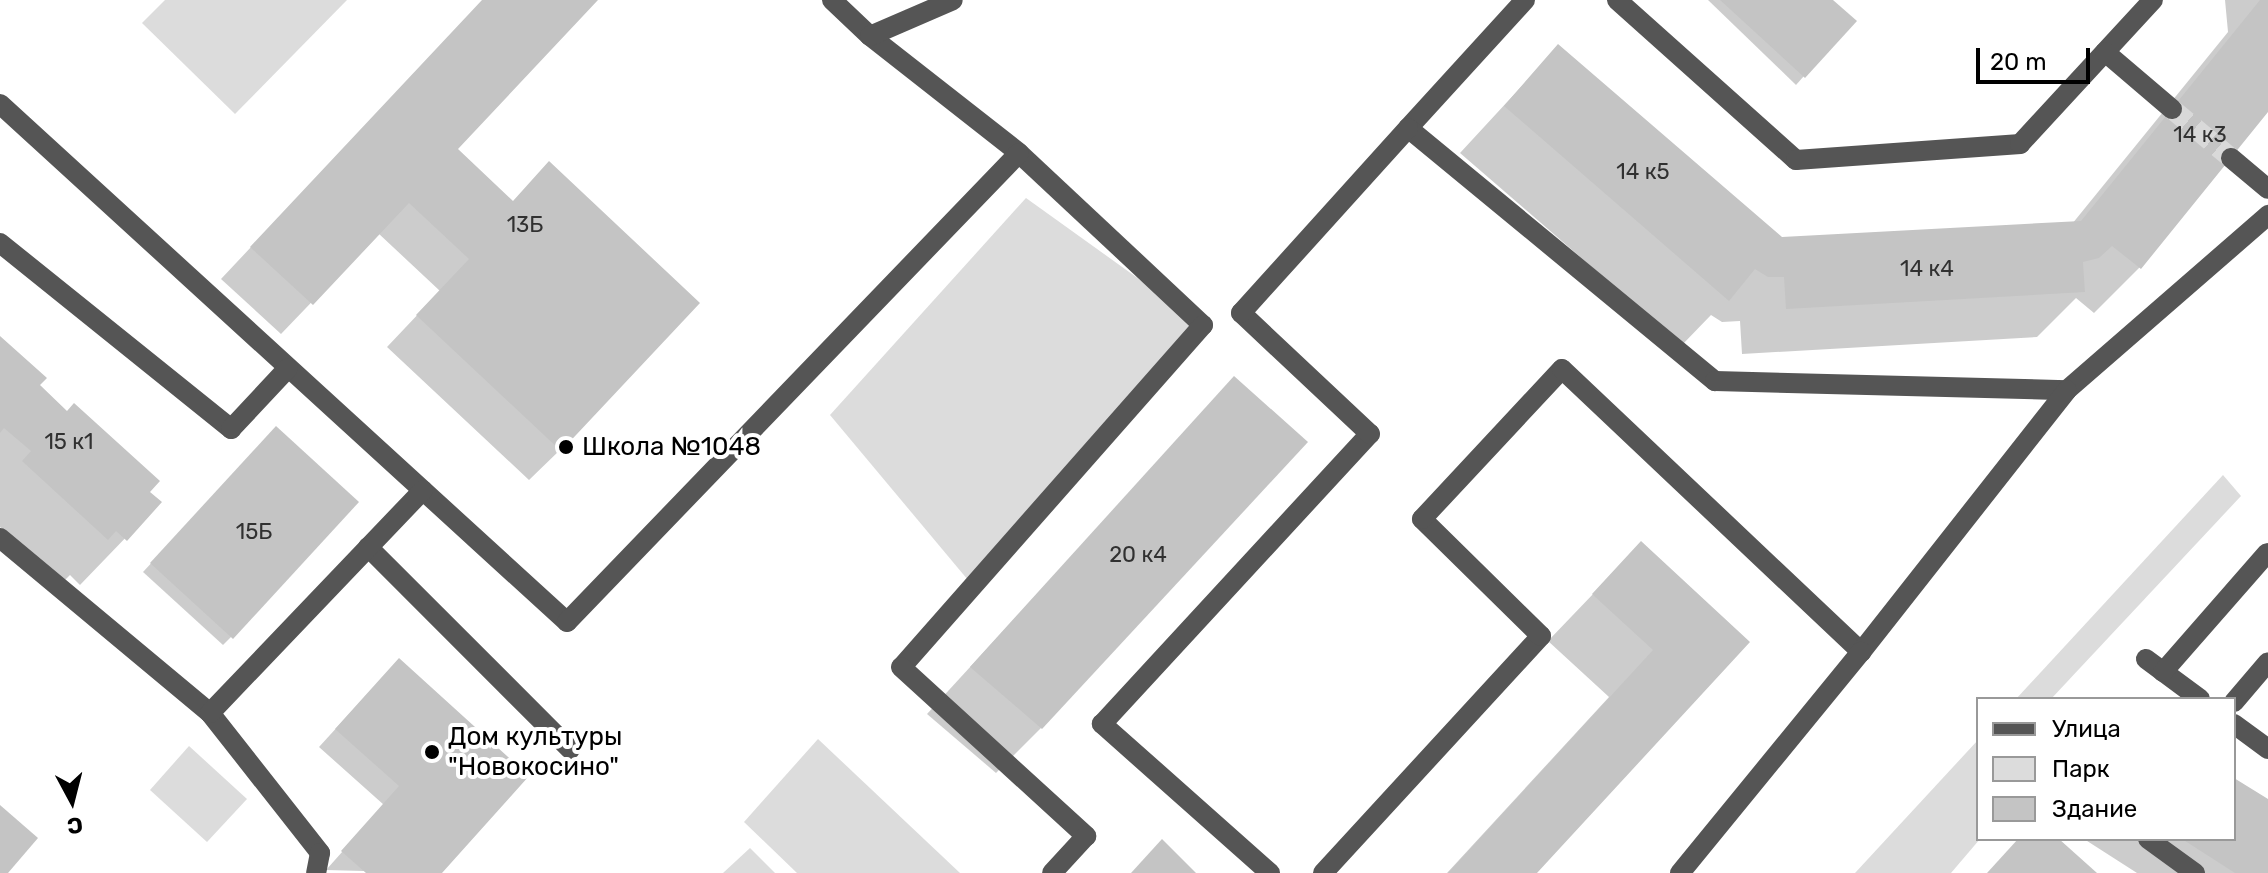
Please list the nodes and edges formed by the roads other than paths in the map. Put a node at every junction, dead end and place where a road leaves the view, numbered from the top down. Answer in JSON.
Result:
{"nodes":[{"id":1,"x":832,"y":0,"type":"edge"},
{"id":2,"x":953,"y":0,"type":"edge"},
{"id":3,"x":1525,"y":0,"type":"edge"},
{"id":4,"x":1617,"y":0,"type":"edge"},
{"id":5,"x":2153,"y":0,"type":"edge"},
{"id":6,"x":870,"y":36,"type":"junction"},
{"id":7,"x":2105,"y":52,"type":"junction"},
{"id":8,"x":0,"y":104,"type":"edge"},
{"id":9,"x":2172,"y":109,"type":"tunnel mouth"},
{"id":10,"x":1408,"y":128,"type":"junction"},
{"id":11,"x":1019,"y":153,"type":"junction"},
{"id":12,"x":2231,"y":158,"type":"tunnel mouth"},
{"id":13,"x":2268,"y":189,"type":"edge"},
{"id":14,"x":2268,"y":215,"type":"edge"},
{"id":15,"x":0,"y":243,"type":"edge"},
{"id":16,"x":288,"y":368,"type":"junction"},
{"id":17,"x":2067,"y":390,"type":"junction"},
{"id":18,"x":423,"y":490,"type":"junction"},
{"id":19,"x":0,"y":538,"type":"edge"},
{"id":20,"x":368,"y":547,"type":"junction"},
{"id":21,"x":2267,"y":553,"type":"edge"},
{"id":22,"x":1861,"y":652,"type":"junction"},
{"id":23,"x":2146,"y":659,"type":"dead end"},
{"id":24,"x":2268,"y":662,"type":"edge"},
{"id":25,"x":2163,"y":672,"type":"junction"},
{"id":26,"x":2197,"y":697,"type":"edge"},
{"id":27,"x":2236,"y":700,"type":"edge"},
{"id":28,"x":210,"y":713,"type":"junction"},
{"id":29,"x":2236,"y":725,"type":"edge"},
{"id":30,"x":570,"y":749,"type":"dead end"},
{"id":31,"x":2268,"y":749,"type":"edge"},
{"id":32,"x":2151,"y":841,"type":"edge"},
{"id":33,"x":316,"y":873,"type":"edge"},
{"id":34,"x":1052,"y":873,"type":"edge"},
{"id":35,"x":1270,"y":873,"type":"edge"},
{"id":36,"x":1323,"y":873,"type":"edge"},
{"id":37,"x":1680,"y":873,"type":"edge"},
{"id":38,"x":2195,"y":873,"type":"edge"}],
"edges":[{"from":1,"to":6,"type":"lane"},
{"from":2,"to":6,"type":"lane"},
{"from":3,"to":10,"type":"lane"},
{"from":4,"to":7,"type":"lane"},
{"from":5,"to":7,"type":"lane"},
{"from":6,"to":11,"type":"lane"},
{"from":7,"to":9,"type":"lane"},
{"from":8,"to":16,"type":"lane"},
{"from":10,"to":17,"type":"lane"},
{"from":10,"to":35,"type":"lane"},
{"from":11,"to":18,"type":"lane"},
{"from":11,"to":34,"type":"lane"},
{"from":12,"to":13,"type":"lane"},
{"from":14,"to":17,"type":"lane"},
{"from":15,"to":16,"type":"lane"},
{"from":16,"to":18,"type":"lane"},
{"from":17,"to":22,"type":"lane"},
{"from":18,"to":20,"type":"lane"},
{"from":19,"to":28,"type":"lane"},
{"from":20,"to":28,"type":"lane"},
{"from":20,"to":30,"type":"lane"},
{"from":21,"to":25,"type":"lane"},
{"from":22,"to":36,"type":"lane"},
{"from":22,"to":37,"type":"lane"},
{"from":23,"to":25,"type":"lane"},
{"from":24,"to":27,"type":"lane"},
{"from":25,"to":26,"type":"lane"},
{"from":28,"to":33,"type":"lane"},
{"from":29,"to":31,"type":"lane"},
{"from":32,"to":38,"type":"lane"}]}
